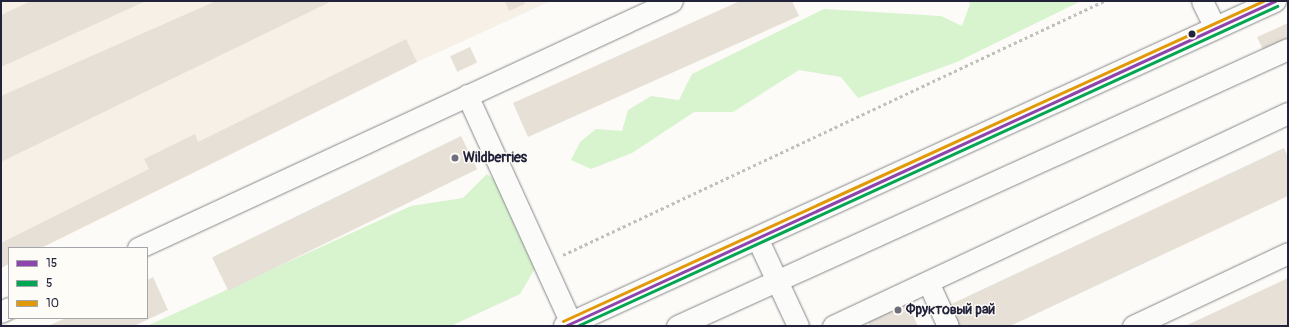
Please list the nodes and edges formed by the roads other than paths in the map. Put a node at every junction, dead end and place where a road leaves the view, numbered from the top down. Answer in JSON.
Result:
{"nodes":[{"id":1,"x":672,"y":1,"type":"edge"},
{"id":2,"x":1202,"y":1,"type":"edge"},
{"id":3,"x":1275,"y":1,"type":"edge"},
{"id":4,"x":1215,"y":28,"type":"junction"},
{"id":5,"x":1288,"y":49,"type":"edge"},
{"id":6,"x":467,"y":95,"type":"junction"},
{"id":7,"x":1288,"y":114,"type":"edge"},
{"id":8,"x":756,"y":238,"type":"junction"},
{"id":9,"x":140,"y":247,"type":"edge"},
{"id":10,"x":1288,"y":253,"type":"edge"},
{"id":11,"x":776,"y":280,"type":"junction"},
{"id":12,"x":928,"y":282,"type":"junction"},
{"id":13,"x":568,"y":325,"type":"edge"},
{"id":14,"x":677,"y":326,"type":"edge"},
{"id":15,"x":798,"y":326,"type":"edge"},
{"id":16,"x":833,"y":326,"type":"edge"},
{"id":17,"x":948,"y":326,"type":"edge"},
{"id":18,"x":1133,"y":326,"type":"edge"}],
"edges":[{"from":1,"to":6,"type":"lane"},
{"from":2,"to":4,"type":"lane"},
{"from":3,"to":4,"type":"main road"},
{"from":4,"to":8,"type":"main road"},
{"from":5,"to":11,"type":"lane"},
{"from":6,"to":9,"type":"lane"},
{"from":6,"to":13,"type":"lane"},
{"from":7,"to":12,"type":"lane"},
{"from":8,"to":11,"type":"lane"},
{"from":8,"to":13,"type":"main road"},
{"from":10,"to":18,"type":"lane"},
{"from":11,"to":14,"type":"lane"},
{"from":11,"to":15,"type":"lane"},
{"from":12,"to":16,"type":"lane"},
{"from":12,"to":17,"type":"lane"}]}
